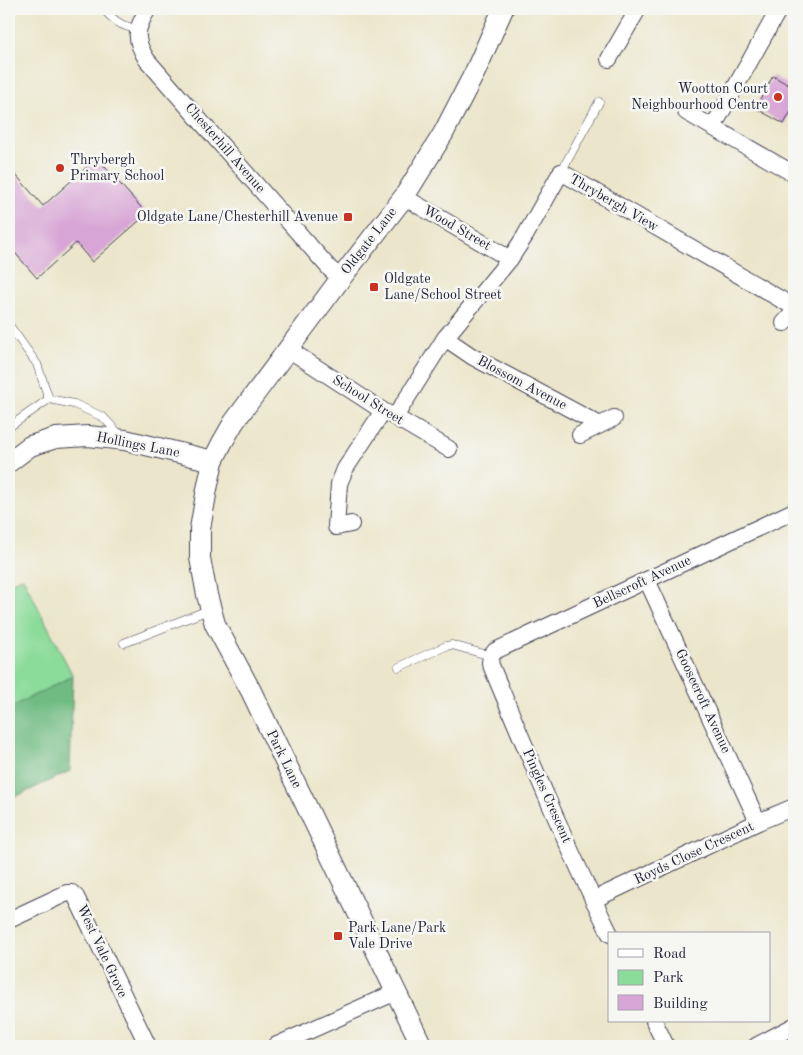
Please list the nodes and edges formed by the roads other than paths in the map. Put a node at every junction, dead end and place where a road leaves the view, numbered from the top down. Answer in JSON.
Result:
{"nodes":[{"id":1,"x":103,"y":9,"type":"edge"},
{"id":2,"x":148,"y":9,"type":"edge"},
{"id":3,"x":503,"y":9,"type":"edge"},
{"id":4,"x":638,"y":9,"type":"edge"},
{"id":5,"x":780,"y":9,"type":"edge"},
{"id":6,"x":137,"y":29,"type":"junction"},
{"id":7,"x":609,"y":59,"type":"dead end"},
{"id":8,"x":599,"y":102,"type":"dead end"},
{"id":9,"x":686,"y":112,"type":"dead end"},
{"id":10,"x":713,"y":127,"type":"junction"},
{"id":11,"x":561,"y":172,"type":"junction"},
{"id":12,"x":794,"y":174,"type":"edge"},
{"id":13,"x":404,"y":197,"type":"junction"},
{"id":14,"x":510,"y":258,"type":"junction"},
{"id":15,"x":341,"y":278,"type":"junction"},
{"id":16,"x":794,"y":307,"type":"edge"},
{"id":17,"x":9,"y":325,"type":"edge"},
{"id":18,"x":445,"y":338,"type":"junction"},
{"id":19,"x":288,"y":349,"type":"junction"},
{"id":20,"x":49,"y":399,"type":"junction"},
{"id":21,"x":389,"y":414,"type":"junction"},
{"id":22,"x":9,"y":427,"type":"edge"},
{"id":23,"x":580,"y":436,"type":"dead end"},
{"id":24,"x":125,"y":440,"type":"junction"},
{"id":25,"x":449,"y":449,"type":"dead end"},
{"id":26,"x":214,"y":461,"type":"junction"},
{"id":27,"x":9,"y":462,"type":"edge"},
{"id":28,"x":794,"y":511,"type":"edge"},
{"id":29,"x":351,"y":524,"type":"dead end"},
{"id":30,"x":647,"y":580,"type":"junction"},
{"id":31,"x":213,"y":616,"type":"junction"},
{"id":32,"x":124,"y":643,"type":"dead end"},
{"id":33,"x":491,"y":656,"type":"junction"},
{"id":34,"x":398,"y":667,"type":"dead end"},
{"id":35,"x":794,"y":806,"type":"edge"},
{"id":36,"x":758,"y":822,"type":"junction"},
{"id":37,"x":593,"y":900,"type":"junction"},
{"id":38,"x":9,"y":920,"type":"edge"},
{"id":39,"x":609,"y":932,"type":"edge"},
{"id":40,"x":396,"y":992,"type":"junction"},
{"id":41,"x":654,"y":1022,"type":"edge"},
{"id":42,"x":794,"y":1026,"type":"edge"},
{"id":43,"x":148,"y":1046,"type":"edge"},
{"id":44,"x":275,"y":1046,"type":"edge"},
{"id":45,"x":422,"y":1046,"type":"edge"},
{"id":46,"x":666,"y":1046,"type":"edge"},
{"id":47,"x":756,"y":1046,"type":"edge"}],
"edges":[{"from":1,"to":6,"type":"lane"},
{"from":2,"to":6,"type":"street"},
{"from":3,"to":13,"type":"street","name":"Oldgate Lane"},
{"from":4,"to":7,"type":"street"},
{"from":5,"to":10,"type":"street"},
{"from":6,"to":15,"type":"street","name":"Chesterhill Avenue"},
{"from":8,"to":11,"type":"lane"},
{"from":9,"to":10,"type":"street"},
{"from":10,"to":12,"type":"street"},
{"from":11,"to":14,"type":"street","name":"Thrybergh View"},
{"from":11,"to":16,"type":"street","name":"Thrybergh View"},
{"from":13,"to":14,"type":"street","name":"Wood Street"},
{"from":13,"to":15,"type":"street","name":"Oldgate Lane"},
{"from":14,"to":18,"type":"street","name":"Thrybergh View"},
{"from":15,"to":19,"type":"street","name":"Oldgate Lane"},
{"from":17,"to":20,"type":"lane"},
{"from":18,"to":21,"type":"street","name":"Thrybergh View"},
{"from":18,"to":23,"type":"street","name":"Blossom Avenue"},
{"from":19,"to":21,"type":"street","name":"School Street"},
{"from":19,"to":26,"type":"street","name":"Oldgate Lane"},
{"from":20,"to":22,"type":"lane"},
{"from":20,"to":24,"type":"lane"},
{"from":21,"to":25,"type":"street","name":"School Street"},
{"from":21,"to":29,"type":"street","name":"Thrybergh View"},
{"from":24,"to":26,"type":"street","name":"Hollings Lane"},
{"from":24,"to":27,"type":"street","name":"Hollings Lane"},
{"from":26,"to":31,"type":"street","name":"Park Lane"},
{"from":28,"to":30,"type":"street","name":"Bellscroft Avenue"},
{"from":30,"to":33,"type":"street","name":"Bellscroft Avenue"},
{"from":30,"to":36,"type":"street","name":"Goosecroft Avenue"},
{"from":31,"to":32,"type":"lane"},
{"from":31,"to":40,"type":"street","name":"Park Lane"},
{"from":33,"to":34,"type":"lane"},
{"from":33,"to":37,"type":"street","name":"Pingles Crescent"},
{"from":35,"to":36,"type":"street","name":"Royds Close Crescent"},
{"from":36,"to":37,"type":"street","name":"Royds Close Crescent"},
{"from":37,"to":39,"type":"street","name":"Pingles Crescent"},
{"from":38,"to":43,"type":"street","name":"West Vale Grove"},
{"from":40,"to":44,"type":"street"},
{"from":40,"to":45,"type":"street","name":"Park Lane"},
{"from":41,"to":46,"type":"street"},
{"from":42,"to":47,"type":"street"}]}
